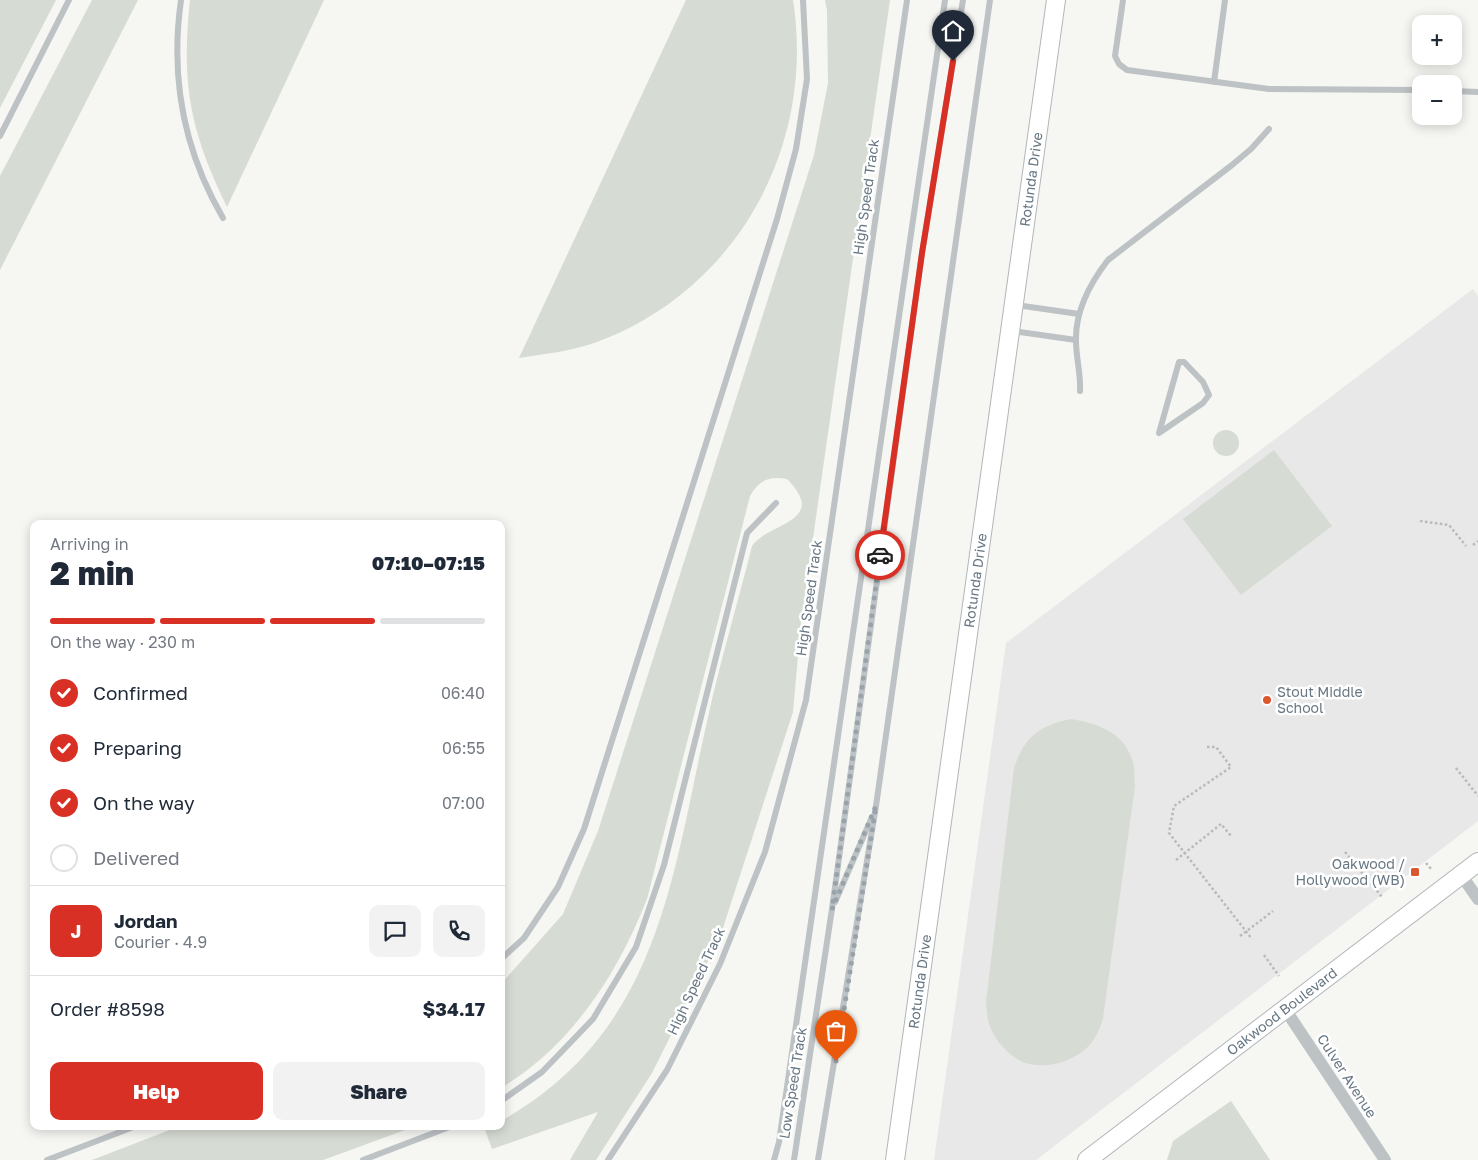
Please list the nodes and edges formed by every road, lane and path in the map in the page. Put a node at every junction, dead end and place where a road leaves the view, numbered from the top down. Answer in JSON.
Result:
{"nodes":[{"id":1,"x":69,"y":0,"type":"edge"},
{"id":2,"x":181,"y":0,"type":"edge"},
{"id":3,"x":802,"y":0,"type":"edge"},
{"id":4,"x":907,"y":0,"type":"edge"},
{"id":5,"x":945,"y":0,"type":"edge"},
{"id":6,"x":963,"y":0,"type":"edge"},
{"id":7,"x":990,"y":0,"type":"edge"},
{"id":8,"x":1056,"y":0,"type":"edge"},
{"id":9,"x":1123,"y":0,"type":"edge"},
{"id":10,"x":1225,"y":0,"type":"edge"},
{"id":11,"x":1214,"y":82,"type":"junction"},
{"id":12,"x":1412,"y":90,"type":"edge"},
{"id":13,"x":1462,"y":91,"type":"edge"},
{"id":14,"x":1478,"y":92,"type":"edge"},
{"id":15,"x":1269,"y":129,"type":"dead end"},
{"id":16,"x":0,"y":136,"type":"edge"},
{"id":17,"x":223,"y":218,"type":"dead end"},
{"id":18,"x":1015,"y":305,"type":"junction"},
{"id":19,"x":1079,"y":314,"type":"junction"},
{"id":20,"x":1011,"y":331,"type":"junction"},
{"id":21,"x":1076,"y":340,"type":"junction"},
{"id":22,"x":1080,"y":391,"type":"dead end"},
{"id":23,"x":1160,"y":433,"type":"joint"},
{"id":24,"x":776,"y":503,"type":"dead end"},
{"id":25,"x":1420,"y":521,"type":"dead end"},
{"id":26,"x":1478,"y":541,"type":"edge"},
{"id":27,"x":1472,"y":545,"type":"dead end"},
{"id":28,"x":1466,"y":546,"type":"dead end"},
{"id":29,"x":1207,"y":746,"type":"dead end"},
{"id":30,"x":1456,"y":768,"type":"dead end"},
{"id":31,"x":1478,"y":796,"type":"edge"},
{"id":32,"x":876,"y":806,"type":"junction"},
{"id":33,"x":1231,"y":836,"type":"dead end"},
{"id":34,"x":1185,"y":852,"type":"junction"},
{"id":35,"x":1345,"y":852,"type":"dead end"},
{"id":36,"x":1176,"y":860,"type":"dead end"},
{"id":37,"x":1478,"y":862,"type":"edge"},
{"id":38,"x":1426,"y":863,"type":"dead end"},
{"id":39,"x":1432,"y":870,"type":"dead end"},
{"id":40,"x":1462,"y":876,"type":"junction"},
{"id":41,"x":1382,"y":897,"type":"dead end"},
{"id":42,"x":1478,"y":899,"type":"edge"},
{"id":43,"x":832,"y":909,"type":"junction"},
{"id":44,"x":1273,"y":910,"type":"dead end"},
{"id":45,"x":1246,"y":932,"type":"junction"},
{"id":46,"x":1240,"y":936,"type":"dead end"},
{"id":47,"x":1252,"y":940,"type":"dead end"},
{"id":48,"x":505,"y":955,"type":"edge"},
{"id":49,"x":1264,"y":955,"type":"dead end"},
{"id":50,"x":1279,"y":976,"type":"dead end"},
{"id":51,"x":1285,"y":1009,"type":"junction"},
{"id":52,"x":505,"y":1098,"type":"edge"},
{"id":53,"x":126,"y":1130,"type":"edge"},
{"id":54,"x":442,"y":1130,"type":"edge"},
{"id":55,"x":897,"y":1157,"type":"edge"},
{"id":56,"x":47,"y":1160,"type":"edge"},
{"id":57,"x":363,"y":1160,"type":"edge"},
{"id":58,"x":608,"y":1160,"type":"edge"},
{"id":59,"x":774,"y":1160,"type":"edge"},
{"id":60,"x":794,"y":1160,"type":"edge"},
{"id":61,"x":818,"y":1160,"type":"edge"},
{"id":62,"x":1087,"y":1160,"type":"edge"},
{"id":63,"x":1385,"y":1160,"type":"edge"}],
"edges":[{"from":1,"to":16,"type":"lane"},
{"from":2,"to":17,"type":"lane"},
{"from":3,"to":48,"type":"lane"},
{"from":4,"to":58,"type":"lane","name":"High Speed Track"},
{"from":5,"to":59,"type":"lane","name":"Low Speed Track"},
{"from":6,"to":43,"type":"lane","name":"Low Speed Track"},
{"from":7,"to":32,"type":"lane"},
{"from":8,"to":18,"type":"main road","name":"Rotunda Drive"},
{"from":9,"to":11,"type":"lane"},
{"from":10,"to":11,"type":"lane"},
{"from":11,"to":12,"type":"lane"},
{"from":13,"to":14,"type":"lane"},
{"from":15,"to":19,"type":"lane"},
{"from":18,"to":19,"type":"lane"},
{"from":18,"to":20,"type":"main road","name":"Rotunda Drive"},
{"from":19,"to":21,"type":"lane"},
{"from":20,"to":21,"type":"lane"},
{"from":20,"to":55,"type":"main road","name":"Rotunda Drive"},
{"from":21,"to":22,"type":"lane"},
{"from":23,"to":23,"type":"lane"},
{"from":24,"to":52,"type":"lane"},
{"from":25,"to":28,"type":"path"},
{"from":26,"to":27,"type":"path"},
{"from":29,"to":34,"type":"path"},
{"from":30,"to":31,"type":"path"},
{"from":32,"to":43,"type":"lane"},
{"from":32,"to":61,"type":"lane"},
{"from":33,"to":34,"type":"path"},
{"from":34,"to":36,"type":"path"},
{"from":34,"to":45,"type":"path"},
{"from":35,"to":41,"type":"path"},
{"from":37,"to":40,"type":"main road","name":"Oakwood Boulevard"},
{"from":38,"to":39,"type":"path"},
{"from":40,"to":42,"type":"street"},
{"from":40,"to":51,"type":"main road","name":"Oakwood Boulevard"},
{"from":43,"to":60,"type":"lane","name":"Low Speed Track"},
{"from":44,"to":45,"type":"path"},
{"from":45,"to":46,"type":"path"},
{"from":45,"to":47,"type":"path"},
{"from":49,"to":50,"type":"path"},
{"from":51,"to":62,"type":"main road","name":"Oakwood Boulevard"},
{"from":51,"to":63,"type":"street","name":"Culver Avenue"},
{"from":53,"to":56,"type":"lane"},
{"from":54,"to":57,"type":"lane"}]}
